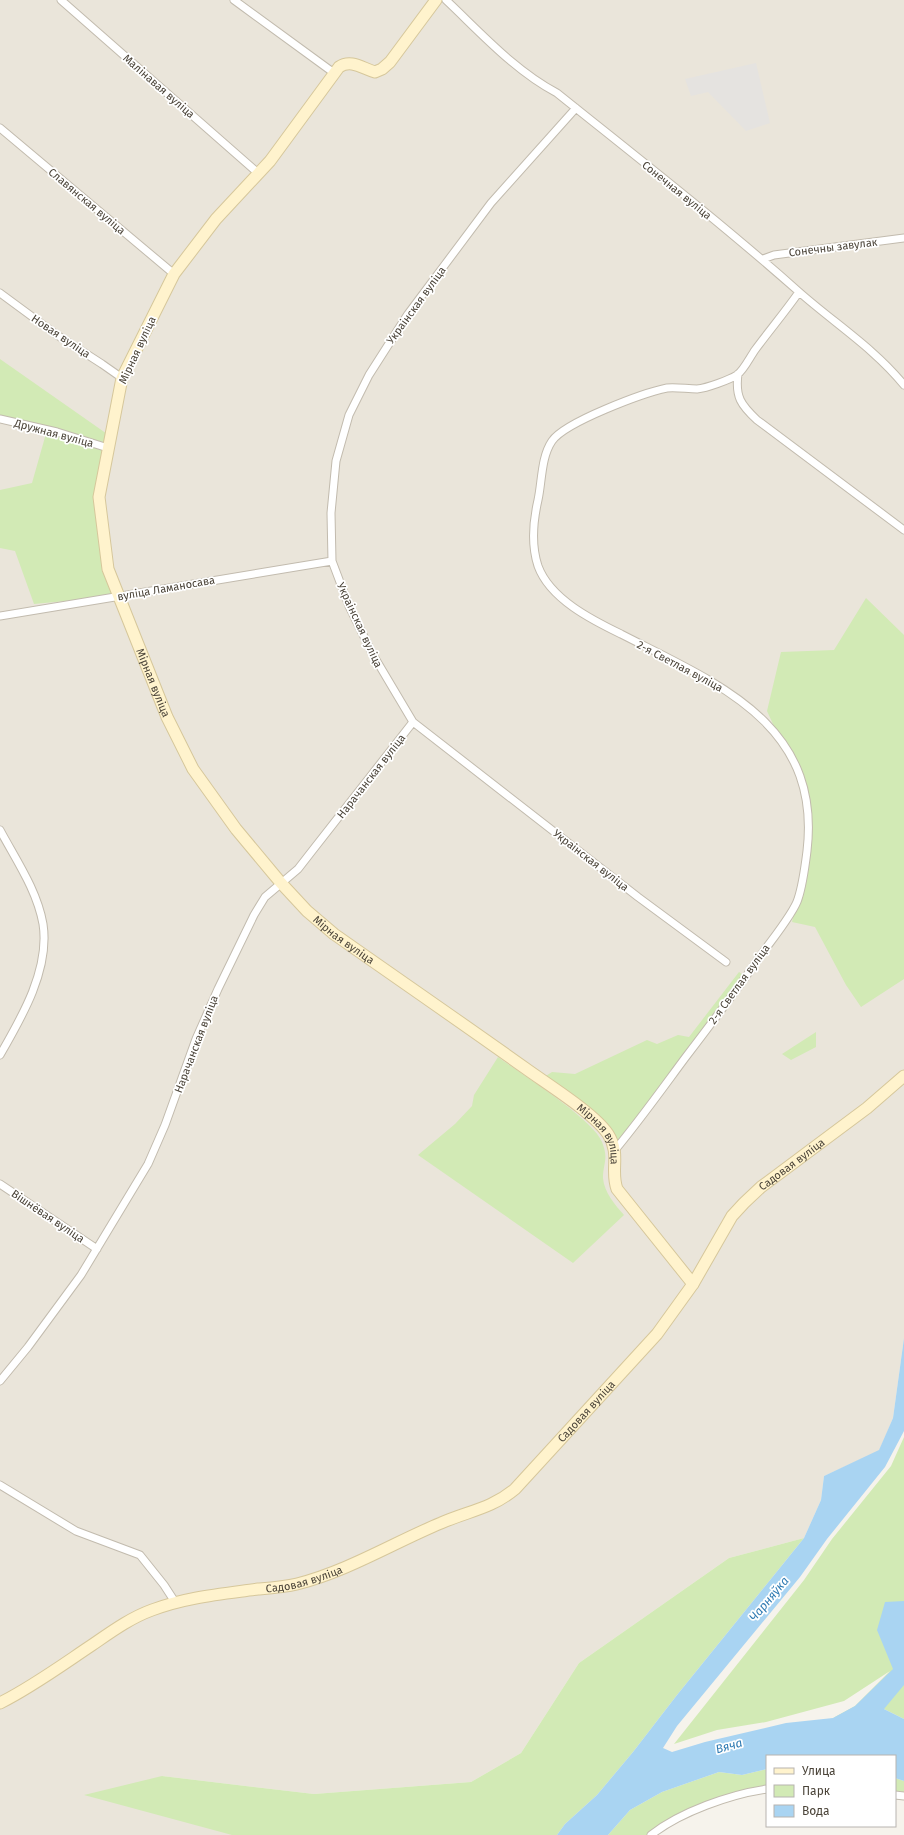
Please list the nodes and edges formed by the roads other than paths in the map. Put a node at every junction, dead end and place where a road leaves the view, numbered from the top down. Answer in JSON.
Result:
{"nodes":[{"id":1,"x":61,"y":0,"type":"edge"},
{"id":2,"x":234,"y":0,"type":"edge"},
{"id":3,"x":436,"y":0,"type":"edge"},
{"id":4,"x":446,"y":0,"type":"edge"},
{"id":5,"x":334,"y":73,"type":"junction"},
{"id":6,"x":576,"y":108,"type":"junction"},
{"id":7,"x":0,"y":128,"type":"edge"},
{"id":8,"x":258,"y":173,"type":"junction"},
{"id":9,"x":904,"y":238,"type":"edge"},
{"id":10,"x":763,"y":259,"type":"junction"},
{"id":11,"x":174,"y":274,"type":"junction"},
{"id":12,"x":799,"y":292,"type":"junction"},
{"id":13,"x":0,"y":293,"type":"edge"},
{"id":14,"x":738,"y":374,"type":"junction"},
{"id":15,"x":122,"y":378,"type":"junction"},
{"id":16,"x":904,"y":386,"type":"edge"},
{"id":17,"x":0,"y":419,"type":"edge"},
{"id":18,"x":108,"y":448,"type":"junction"},
{"id":19,"x":904,"y":530,"type":"edge"},
{"id":20,"x":332,"y":561,"type":"junction"},
{"id":21,"x":119,"y":596,"type":"junction"},
{"id":22,"x":0,"y":616,"type":"edge"},
{"id":23,"x":413,"y":722,"type":"junction"},
{"id":24,"x":0,"y":830,"type":"edge"},
{"id":25,"x":281,"y":883,"type":"junction"},
{"id":26,"x":726,"y":962,"type":"dead end"},
{"id":27,"x":0,"y":1055,"type":"edge"},
{"id":28,"x":904,"y":1076,"type":"edge"},
{"id":29,"x":615,"y":1150,"type":"junction"},
{"id":30,"x":0,"y":1184,"type":"edge"},
{"id":31,"x":97,"y":1249,"type":"junction"},
{"id":32,"x":693,"y":1284,"type":"junction"},
{"id":33,"x":0,"y":1381,"type":"edge"},
{"id":34,"x":0,"y":1485,"type":"edge"},
{"id":35,"x":175,"y":1602,"type":"junction"},
{"id":36,"x":0,"y":1703,"type":"edge"},
{"id":37,"x":766,"y":1789,"type":"edge"},
{"id":38,"x":651,"y":1835,"type":"edge"}],
"edges":[{"from":1,"to":8,"type":"street","name":"Малінавая вуліца"},
{"from":2,"to":5,"type":"street"},
{"from":3,"to":5,"type":"street","name":"Мірная вуліца"},
{"from":4,"to":6,"type":"street","name":"Сонечная вуліца"},
{"from":5,"to":8,"type":"street","name":"Мірная вуліца"},
{"from":6,"to":10,"type":"street","name":"Сонечная вуліца"},
{"from":6,"to":20,"type":"street","name":"Украінская вуліца"},
{"from":7,"to":11,"type":"street","name":"Славянская вуліца"},
{"from":8,"to":11,"type":"street","name":"Мірная вуліца"},
{"from":9,"to":10,"type":"street","name":"Сонечны завулак"},
{"from":10,"to":12,"type":"street","name":"Сонечная вуліца"},
{"from":11,"to":15,"type":"street","name":"Мірная вуліца"},
{"from":12,"to":14,"type":"street","name":"2-я Светлая вуліца"},
{"from":12,"to":16,"type":"street","name":"Сонечная вуліца"},
{"from":13,"to":15,"type":"street","name":"Новая вуліца"},
{"from":14,"to":19,"type":"street"},
{"from":14,"to":29,"type":"street","name":"2-я Светлая вуліца"},
{"from":15,"to":18,"type":"street","name":"Мірная вуліца"},
{"from":17,"to":18,"type":"street","name":"Дружная вуліца"},
{"from":18,"to":21,"type":"street","name":"Мірная вуліца"},
{"from":20,"to":21,"type":"street","name":"вуліца Ламаносава"},
{"from":20,"to":23,"type":"street","name":"Украінская вуліца"},
{"from":21,"to":22,"type":"street","name":"вуліца Ламаносава"},
{"from":21,"to":25,"type":"street","name":"Мірная вуліца"},
{"from":23,"to":25,"type":"street","name":"Нарачанская вуліца"},
{"from":23,"to":26,"type":"street","name":"Украінская вуліца"},
{"from":24,"to":27,"type":"street"},
{"from":25,"to":29,"type":"street","name":"Мірная вуліца"},
{"from":25,"to":31,"type":"street","name":"Нарачанская вуліца"},
{"from":28,"to":32,"type":"street","name":"Садовая вуліца"},
{"from":29,"to":32,"type":"street","name":"Мірная вуліца"},
{"from":30,"to":31,"type":"street","name":"Вішнёвая вуліца"},
{"from":31,"to":33,"type":"street","name":"Нарачанская вуліца"},
{"from":32,"to":35,"type":"street","name":"Садовая вуліца"},
{"from":34,"to":35,"type":"street"},
{"from":35,"to":36,"type":"street","name":"Садовая вуліца"},
{"from":37,"to":38,"type":"street"}]}
